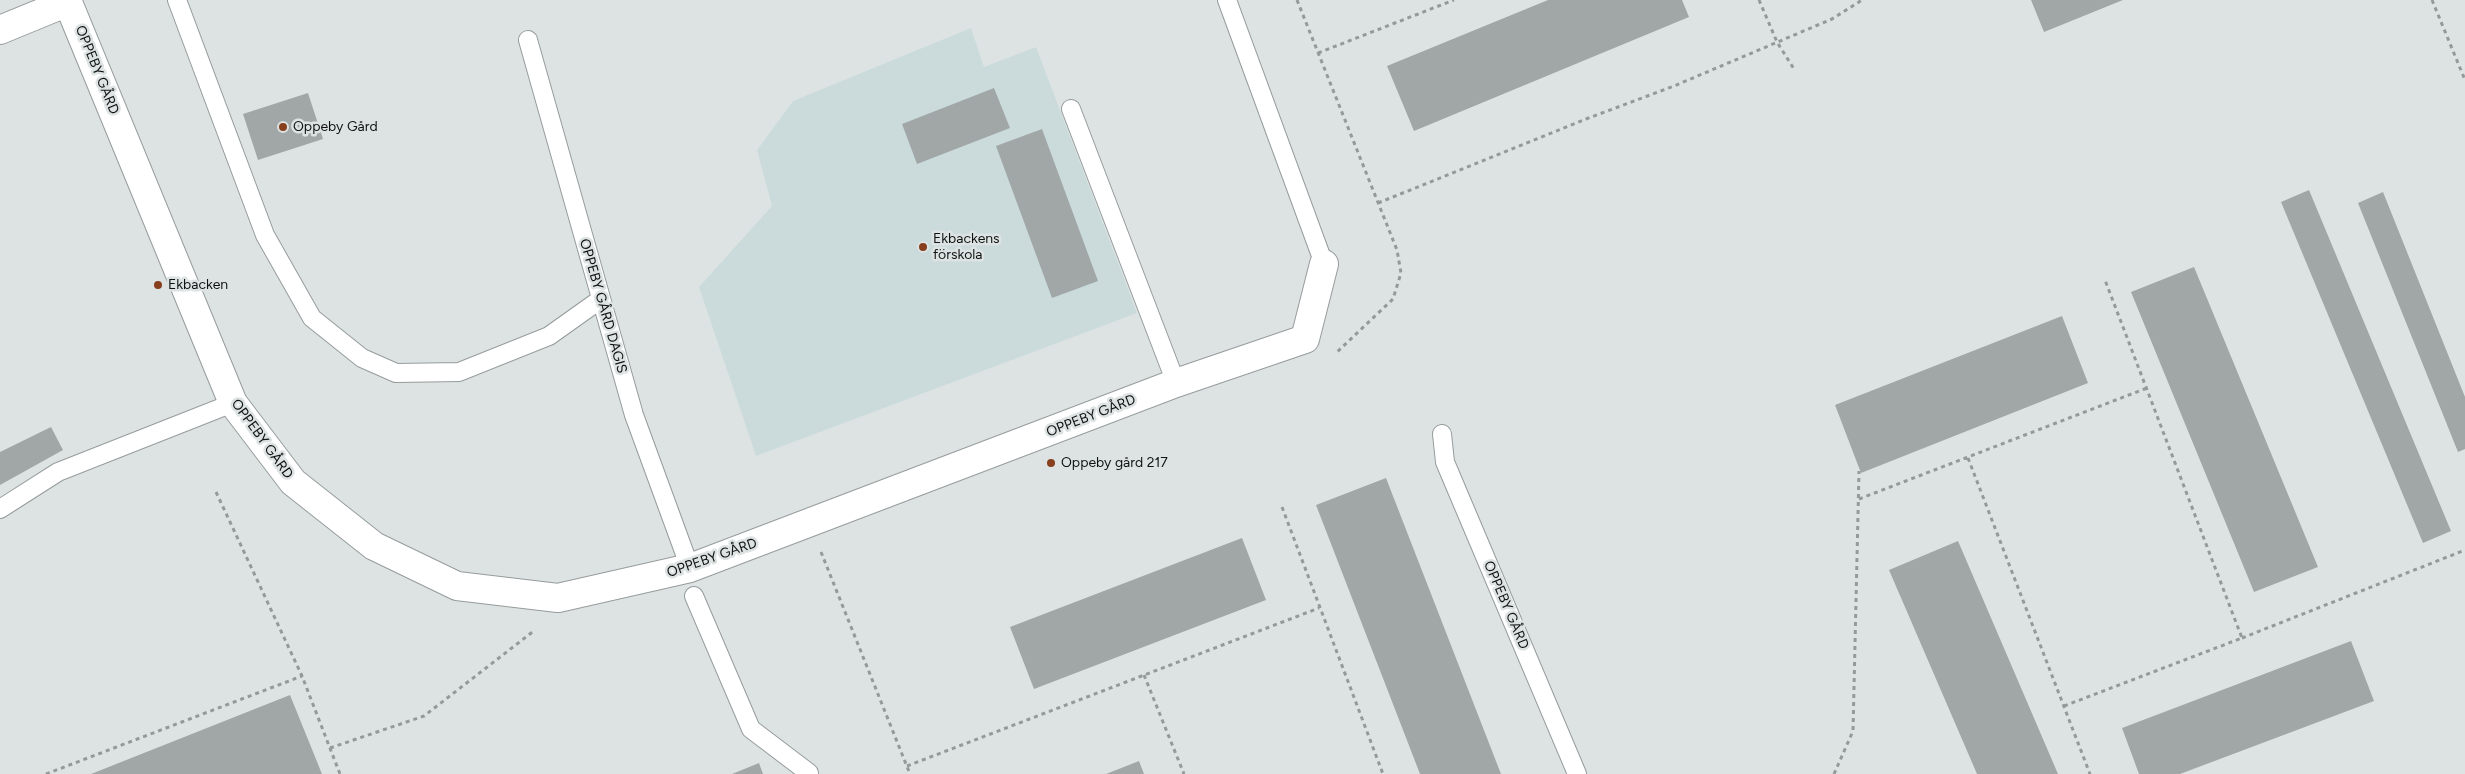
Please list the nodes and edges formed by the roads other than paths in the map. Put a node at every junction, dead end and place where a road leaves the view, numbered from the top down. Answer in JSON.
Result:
{"nodes":[{"id":1,"x":177,"y":0,"type":"edge"},
{"id":2,"x":1227,"y":0,"type":"edge"},
{"id":3,"x":68,"y":1,"type":"edge"},
{"id":4,"x":0,"y":30,"type":"edge"},
{"id":5,"x":528,"y":40,"type":"dead end"},
{"id":6,"x":1072,"y":109,"type":"dead end"},
{"id":7,"x":1324,"y":264,"type":"joint"},
{"id":8,"x":601,"y":299,"type":"junction"},
{"id":9,"x":1176,"y":383,"type":"junction"},
{"id":10,"x":233,"y":403,"type":"junction"},
{"id":11,"x":1442,"y":434,"type":"dead end"},
{"id":12,"x":0,"y":509,"type":"edge"},
{"id":13,"x":690,"y":568,"type":"junction"},
{"id":14,"x":694,"y":596,"type":"dead end"},
{"id":15,"x":809,"y":773,"type":"dead end"},
{"id":16,"x":1577,"y":774,"type":"edge"}],
"edges":[{"from":1,"to":8,"type":"lane"},
{"from":2,"to":7,"type":"lane","name":"OPPEBY GÅRD"},
{"from":3,"to":4,"type":"street"},
{"from":3,"to":10,"type":"street","name":"OPPEBY GÅRD"},
{"from":5,"to":8,"type":"lane","name":"OPPEBY GÅRD DAGIS"},
{"from":6,"to":9,"type":"lane"},
{"from":7,"to":9,"type":"street","name":"OPPEBY GÅRD"},
{"from":8,"to":13,"type":"lane","name":"OPPEBY GÅRD DAGIS"},
{"from":9,"to":13,"type":"street","name":"OPPEBY GÅRD"},
{"from":10,"to":12,"type":"lane"},
{"from":10,"to":13,"type":"street","name":"OPPEBY GÅRD"},
{"from":11,"to":16,"type":"lane","name":"OPPEBY GÅRD"},
{"from":14,"to":15,"type":"lane"}]}
